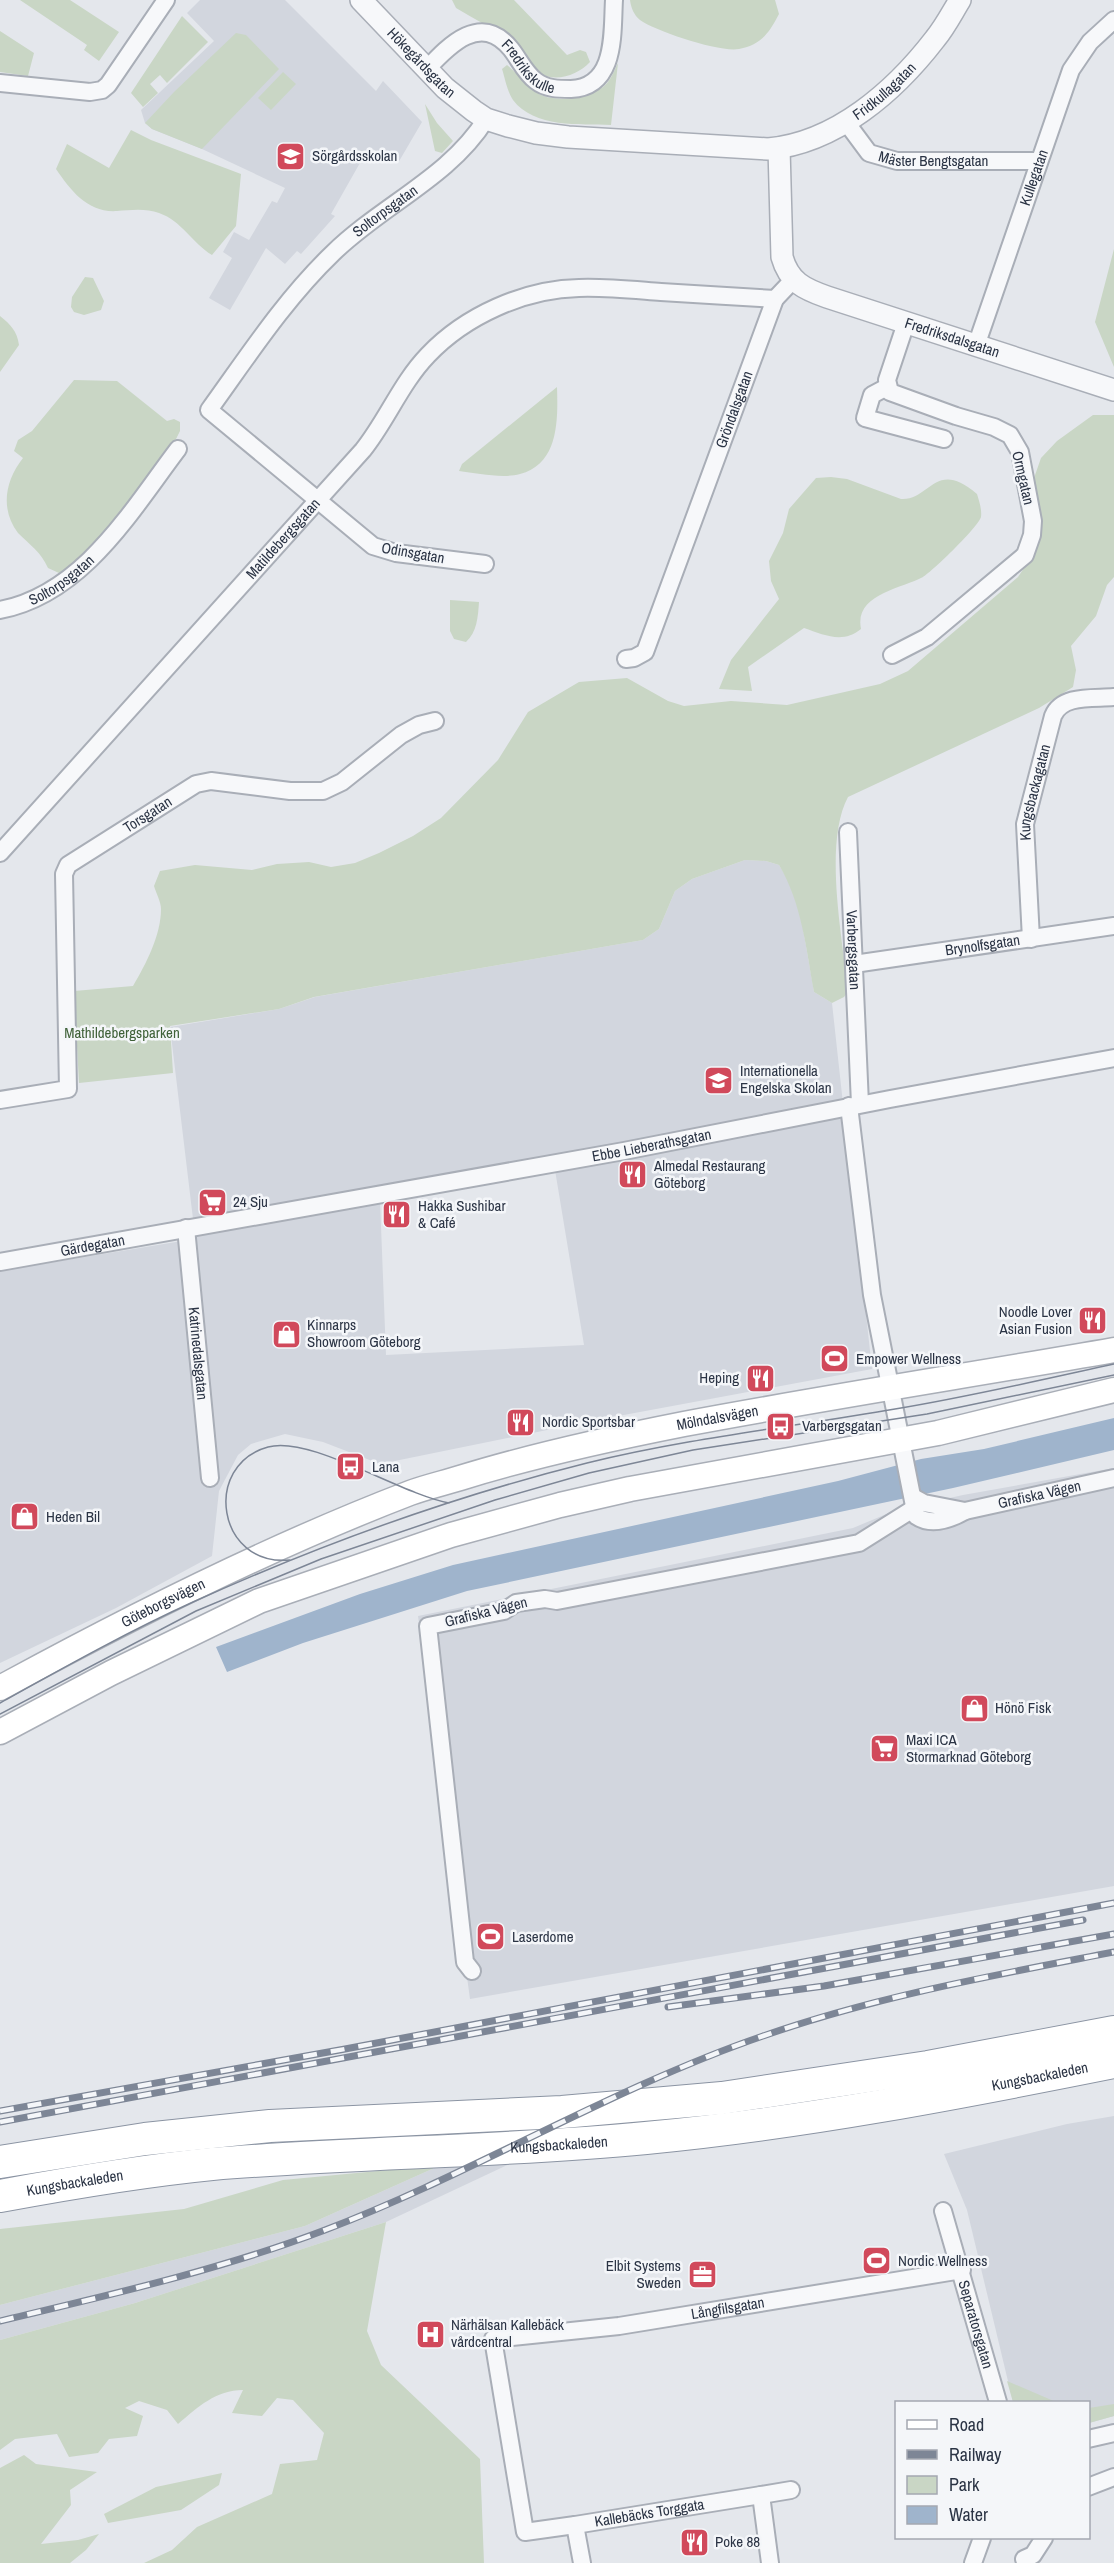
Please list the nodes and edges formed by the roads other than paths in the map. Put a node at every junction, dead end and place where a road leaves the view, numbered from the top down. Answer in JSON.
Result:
{"nodes":[{"id":1,"x":166,"y":0,"type":"edge"},
{"id":2,"x":362,"y":0,"type":"edge"},
{"id":3,"x":614,"y":0,"type":"edge"},
{"id":4,"x":960,"y":0,"type":"edge"},
{"id":5,"x":1114,"y":20,"type":"edge"},
{"id":6,"x":428,"y":69,"type":"junction"},
{"id":7,"x":0,"y":83,"type":"edge"},
{"id":8,"x":486,"y":118,"type":"junction"},
{"id":9,"x":846,"y":122,"type":"junction"},
{"id":10,"x":779,"y":148,"type":"junction"},
{"id":11,"x":1038,"y":161,"type":"junction"},
{"id":12,"x":793,"y":280,"type":"junction"},
{"id":13,"x":775,"y":299,"type":"junction"},
{"id":14,"x":906,"y":323,"type":"junction"},
{"id":15,"x":976,"y":346,"type":"junction"},
{"id":16,"x":887,"y":387,"type":"junction"},
{"id":17,"x":1114,"y":390,"type":"edge"},
{"id":18,"x":209,"y":410,"type":"joint"},
{"id":19,"x":944,"y":439,"type":"dead end"},
{"id":20,"x":178,"y":449,"type":"dead end"},
{"id":21,"x":317,"y":499,"type":"junction"},
{"id":22,"x":485,"y":564,"type":"dead end"},
{"id":23,"x":0,"y":610,"type":"edge"},
{"id":24,"x":892,"y":655,"type":"dead end"},
{"id":25,"x":626,"y":659,"type":"dead end"},
{"id":26,"x":1114,"y":697,"type":"edge"},
{"id":27,"x":435,"y":721,"type":"dead end"},
{"id":28,"x":848,"y":832,"type":"dead end"},
{"id":29,"x":0,"y":853,"type":"edge"},
{"id":30,"x":1114,"y":926,"type":"edge"},
{"id":31,"x":1030,"y":939,"type":"junction"},
{"id":32,"x":854,"y":964,"type":"junction"},
{"id":33,"x":1114,"y":1058,"type":"edge"},
{"id":34,"x":0,"y":1100,"type":"edge"},
{"id":35,"x":854,"y":1105,"type":"junction"},
{"id":36,"x":186,"y":1228,"type":"junction"},
{"id":37,"x":0,"y":1262,"type":"edge"},
{"id":38,"x":1114,"y":1350,"type":"edge"},
{"id":39,"x":891,"y":1387,"type":"junction"},
{"id":40,"x":1114,"y":1389,"type":"edge"},
{"id":41,"x":902,"y":1451,"type":"junction"},
{"id":42,"x":210,"y":1478,"type":"dead end"},
{"id":43,"x":1114,"y":1478,"type":"edge"},
{"id":44,"x":913,"y":1503,"type":"junction"},
{"id":45,"x":331,"y":1524,"type":"joint"},
{"id":46,"x":0,"y":1688,"type":"edge"},
{"id":47,"x":0,"y":1732,"type":"edge"},
{"id":48,"x":472,"y":1971,"type":"dead end"},
{"id":49,"x":1114,"y":2027,"type":"edge"},
{"id":50,"x":1114,"y":2032,"type":"edge"},
{"id":51,"x":1080,"y":2038,"type":"junction"},
{"id":52,"x":1114,"y":2063,"type":"edge"},
{"id":53,"x":0,"y":2162,"type":"edge"},
{"id":54,"x":0,"y":2196,"type":"edge"},
{"id":55,"x":943,"y":2211,"type":"dead end"},
{"id":56,"x":962,"y":2270,"type":"junction"},
{"id":57,"x":997,"y":2401,"type":"edge"},
{"id":58,"x":1114,"y":2433,"type":"edge"},
{"id":59,"x":1090,"y":2439,"type":"edge"},
{"id":60,"x":1114,"y":2477,"type":"edge"},
{"id":61,"x":1090,"y":2487,"type":"edge"},
{"id":62,"x":791,"y":2490,"type":"dead end"},
{"id":63,"x":761,"y":2495,"type":"junction"},
{"id":64,"x":575,"y":2525,"type":"junction"},
{"id":65,"x":982,"y":2539,"type":"edge"},
{"id":66,"x":1043,"y":2539,"type":"edge"},
{"id":67,"x":1024,"y":2559,"type":"dead end"},
{"id":68,"x":582,"y":2563,"type":"edge"},
{"id":69,"x":770,"y":2563,"type":"edge"},
{"id":70,"x":973,"y":2563,"type":"edge"}],
"edges":[{"from":1,"to":7,"type":"street"},
{"from":2,"to":6,"type":"street","name":"Hökegårdsgatan"},
{"from":3,"to":6,"type":"street","name":"Fredrikskulle"},
{"from":4,"to":9,"type":"street","name":"Fridkullagatan"},
{"from":5,"to":11,"type":"street","name":"Kullegatan"},
{"from":6,"to":8,"type":"street","name":"Hökegårdsgatan"},
{"from":8,"to":10,"type":"street"},
{"from":8,"to":18,"type":"street","name":"Soltorpsgatan"},
{"from":9,"to":10,"type":"street","name":"Fridkullagatan"},
{"from":9,"to":11,"type":"street","name":"Mäster Bengtsgatan"},
{"from":10,"to":12,"type":"street"},
{"from":11,"to":15,"type":"street","name":"Kullegatan"},
{"from":12,"to":13,"type":"street","name":"Gröndalsgatan"},
{"from":12,"to":14,"type":"street","name":"Fredriksdalsgatan"},
{"from":13,"to":21,"type":"street","name":"Matildebergsgatan"},
{"from":13,"to":25,"type":"street","name":"Gröndalsgatan"},
{"from":14,"to":15,"type":"street","name":"Fredriksdalsgatan"},
{"from":14,"to":16,"type":"street"},
{"from":15,"to":17,"type":"street","name":"Fredriksdalsgatan"},
{"from":16,"to":19,"type":"street"},
{"from":16,"to":24,"type":"street","name":"Ormgatan"},
{"from":18,"to":21,"type":"street","name":"Odinsgatan"},
{"from":20,"to":23,"type":"street","name":"Soltorpsgatan"},
{"from":21,"to":22,"type":"street","name":"Odinsgatan"},
{"from":21,"to":29,"type":"street","name":"Matildebergsgatan"},
{"from":26,"to":31,"type":"street","name":"Kungsbackagatan"},
{"from":27,"to":34,"type":"street","name":"Torsgatan"},
{"from":28,"to":32,"type":"street","name":"Varbergsgatan"},
{"from":30,"to":31,"type":"street","name":"Brynolfsgatan"},
{"from":31,"to":32,"type":"street","name":"Brynolfsgatan"},
{"from":32,"to":35,"type":"street","name":"Varbergsgatan"},
{"from":33,"to":35,"type":"street","name":"Ebbe Lieberathsgatan"},
{"from":35,"to":36,"type":"street","name":"Ebbe Lieberathsgatan"},
{"from":35,"to":39,"type":"street","name":"Varbergsgatan"},
{"from":36,"to":37,"type":"street","name":"Gärdegatan"},
{"from":36,"to":42,"type":"street","name":"Katrinedalsgatan"},
{"from":38,"to":39,"type":"main road","name":"Mölndalsvägen"},
{"from":39,"to":41,"type":"street","name":"Varbergsgatan"},
{"from":39,"to":45,"type":"main road","name":"Mölndalsvägen"},
{"from":40,"to":41,"type":"main road"},
{"from":41,"to":44,"type":"street","name":"Varbergsgatan"},
{"from":41,"to":47,"type":"main road"},
{"from":43,"to":44,"type":"street","name":"Grafiska Vägen"},
{"from":44,"to":48,"type":"street","name":"Grafiska Vägen"},
{"from":45,"to":46,"type":"main road","name":"Göteborgsvägen"},
{"from":49,"to":51,"type":"highway"},
{"from":50,"to":51,"type":"highway","name":"Kungsbackaleden"},
{"from":51,"to":53,"type":"highway","name":"Kungsbackaleden"},
{"from":52,"to":54,"type":"highway","name":"Kungsbackaleden"},
{"from":55,"to":56,"type":"street","name":"Separatorsgatan"},
{"from":56,"to":57,"type":"street","name":"Separatorsgatan"},
{"from":56,"to":64,"type":"street","name":"Långfilsgatan"},
{"from":58,"to":59,"type":"street"},
{"from":60,"to":61,"type":"street"},
{"from":62,"to":63,"type":"street","name":"Kallebäcks Torggata"},
{"from":63,"to":64,"type":"street","name":"Kallebäcks Torggata"},
{"from":63,"to":69,"type":"street"},
{"from":64,"to":68,"type":"street","name":"Kallebäcks Torggata"},
{"from":65,"to":70,"type":"street"},
{"from":66,"to":67,"type":"street"}]}
